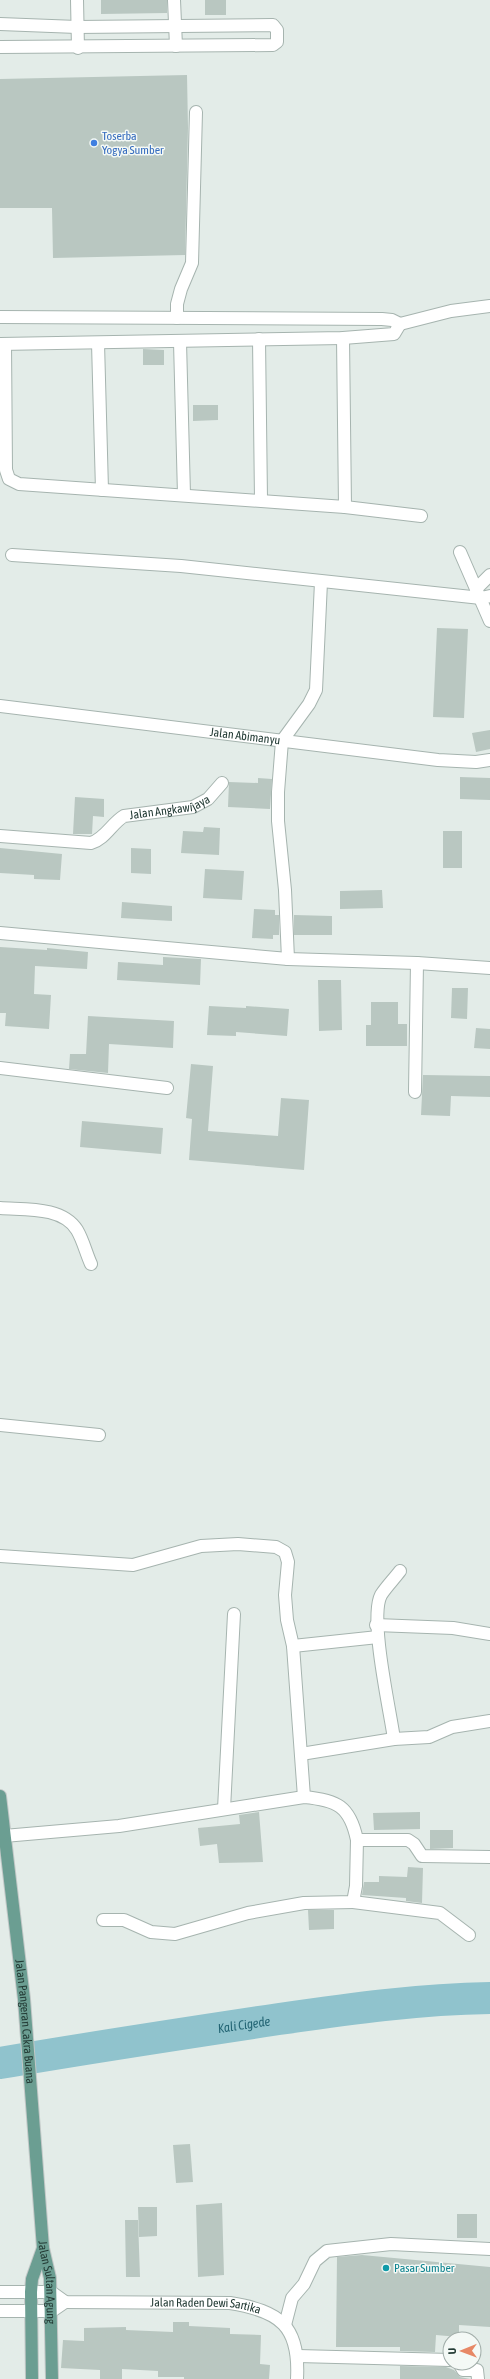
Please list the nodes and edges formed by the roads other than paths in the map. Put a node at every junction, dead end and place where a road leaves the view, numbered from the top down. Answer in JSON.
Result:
{"nodes":[{"id":1,"x":77,"y":0,"type":"edge"},
{"id":2,"x":174,"y":0,"type":"edge"},
{"id":3,"x":0,"y":24,"type":"edge"},
{"id":4,"x":176,"y":26,"type":"junction"},
{"id":5,"x":78,"y":27,"type":"junction"},
{"id":6,"x":176,"y":46,"type":"junction"},
{"id":7,"x":0,"y":47,"type":"edge"},
{"id":8,"x":78,"y":48,"type":"junction"},
{"id":9,"x":196,"y":112,"type":"dead end"},
{"id":10,"x":490,"y":306,"type":"edge"},
{"id":11,"x":0,"y":317,"type":"edge"},
{"id":12,"x":177,"y":318,"type":"junction"},
{"id":13,"x":400,"y":324,"type":"junction"},
{"id":14,"x":343,"y":338,"type":"junction"},
{"id":15,"x":259,"y":339,"type":"junction"},
{"id":16,"x":180,"y":342,"type":"junction"},
{"id":17,"x":98,"y":343,"type":"junction"},
{"id":18,"x":3,"y":344,"type":"edge"},
{"id":19,"x":102,"y":490,"type":"junction"},
{"id":20,"x":184,"y":495,"type":"junction"},
{"id":21,"x":261,"y":500,"type":"junction"},
{"id":22,"x":345,"y":507,"type":"junction"},
{"id":23,"x":421,"y":516,"type":"dead end"},
{"id":24,"x":460,"y":552,"type":"dead end"},
{"id":25,"x":12,"y":555,"type":"dead end"},
{"id":26,"x":490,"y":575,"type":"edge"},
{"id":27,"x":321,"y":582,"type":"junction"},
{"id":28,"x":482,"y":594,"type":"edge"},
{"id":29,"x":490,"y":621,"type":"edge"},
{"id":30,"x":0,"y":706,"type":"edge"},
{"id":31,"x":282,"y":741,"type":"junction"},
{"id":32,"x":490,"y":760,"type":"edge"},
{"id":33,"x":222,"y":783,"type":"dead end"},
{"id":34,"x":0,"y":836,"type":"edge"},
{"id":35,"x":0,"y":933,"type":"edge"},
{"id":36,"x":288,"y":959,"type":"junction"},
{"id":37,"x":418,"y":963,"type":"junction"},
{"id":38,"x":490,"y":968,"type":"edge"},
{"id":39,"x":0,"y":1068,"type":"edge"},
{"id":40,"x":167,"y":1088,"type":"dead end"},
{"id":41,"x":415,"y":1092,"type":"dead end"},
{"id":42,"x":0,"y":1208,"type":"edge"},
{"id":43,"x":91,"y":1264,"type":"dead end"},
{"id":44,"x":0,"y":1425,"type":"edge"},
{"id":45,"x":98,"y":1435,"type":"dead end"},
{"id":46,"x":0,"y":1556,"type":"edge"},
{"id":47,"x":400,"y":1571,"type":"dead end"},
{"id":48,"x":234,"y":1614,"type":"dead end"},
{"id":49,"x":376,"y":1625,"type":"junction"},
{"id":50,"x":490,"y":1634,"type":"edge"},
{"id":51,"x":378,"y":1637,"type":"junction"},
{"id":52,"x":293,"y":1646,"type":"junction"},
{"id":53,"x":490,"y":1721,"type":"edge"},
{"id":54,"x":394,"y":1739,"type":"junction"},
{"id":55,"x":302,"y":1754,"type":"junction"},
{"id":56,"x":0,"y":1796,"type":"edge"},
{"id":57,"x":304,"y":1797,"type":"junction"},
{"id":58,"x":224,"y":1809,"type":"junction"},
{"id":59,"x":4,"y":1836,"type":"junction"},
{"id":60,"x":357,"y":1840,"type":"junction"},
{"id":61,"x":490,"y":1857,"type":"edge"},
{"id":62,"x":353,"y":1902,"type":"junction"},
{"id":63,"x":103,"y":1920,"type":"dead end"},
{"id":64,"x":469,"y":1935,"type":"dead end"},
{"id":65,"x":43,"y":2248,"type":"junction"},
{"id":66,"x":490,"y":2248,"type":"edge"},
{"id":67,"x":0,"y":2292,"type":"edge"},
{"id":68,"x":31,"y":2292,"type":"junction"},
{"id":69,"x":51,"y":2292,"type":"junction"},
{"id":70,"x":65,"y":2302,"type":"junction"},
{"id":71,"x":30,"y":2310,"type":"junction"},
{"id":72,"x":52,"y":2310,"type":"junction"},
{"id":73,"x":0,"y":2311,"type":"edge"},
{"id":74,"x":285,"y":2325,"type":"junction"},
{"id":75,"x":298,"y":2356,"type":"junction"},
{"id":76,"x":442,"y":2360,"type":"edge"},
{"id":77,"x":32,"y":2379,"type":"edge"},
{"id":78,"x":52,"y":2379,"type":"edge"},
{"id":79,"x":297,"y":2379,"type":"edge"}],
"edges":[{"from":1,"to":5,"type":"street"},
{"from":2,"to":4,"type":"street"},
{"from":3,"to":5,"type":"street"},
{"from":4,"to":5,"type":"street"},
{"from":4,"to":6,"type":"street"},
{"from":4,"to":6,"type":"street"},
{"from":5,"to":8,"type":"street"},
{"from":6,"to":8,"type":"street"},
{"from":7,"to":8,"type":"street"},
{"from":9,"to":12,"type":"street"},
{"from":10,"to":13,"type":"street"},
{"from":11,"to":12,"type":"street"},
{"from":12,"to":13,"type":"street"},
{"from":13,"to":14,"type":"street"},
{"from":14,"to":15,"type":"street"},
{"from":14,"to":22,"type":"street"},
{"from":15,"to":16,"type":"street"},
{"from":15,"to":21,"type":"street"},
{"from":16,"to":17,"type":"street"},
{"from":16,"to":20,"type":"street"},
{"from":17,"to":18,"type":"street"},
{"from":17,"to":19,"type":"street"},
{"from":18,"to":19,"type":"street"},
{"from":19,"to":20,"type":"street"},
{"from":20,"to":21,"type":"street"},
{"from":21,"to":22,"type":"street"},
{"from":22,"to":23,"type":"street"},
{"from":24,"to":28,"type":"street"},
{"from":25,"to":27,"type":"street"},
{"from":26,"to":28,"type":"street"},
{"from":27,"to":28,"type":"street"},
{"from":27,"to":31,"type":"street"},
{"from":28,"to":29,"type":"street"},
{"from":30,"to":31,"type":"street","name":"Jalan Abimanyu"},
{"from":31,"to":32,"type":"street","name":"Jalan Abimanyu"},
{"from":31,"to":36,"type":"street"},
{"from":33,"to":34,"type":"street","name":"Jalan Angkawijaya"},
{"from":35,"to":36,"type":"street"},
{"from":36,"to":37,"type":"street"},
{"from":37,"to":38,"type":"street"},
{"from":37,"to":41,"type":"street"},
{"from":39,"to":40,"type":"street"},
{"from":42,"to":43,"type":"street"},
{"from":44,"to":45,"type":"street"},
{"from":46,"to":52,"type":"street"},
{"from":47,"to":49,"type":"street"},
{"from":48,"to":58,"type":"street"},
{"from":49,"to":50,"type":"street"},
{"from":49,"to":51,"type":"street"},
{"from":51,"to":52,"type":"street"},
{"from":51,"to":54,"type":"street"},
{"from":52,"to":55,"type":"street"},
{"from":53,"to":54,"type":"street"},
{"from":54,"to":55,"type":"street"},
{"from":55,"to":57,"type":"street"},
{"from":56,"to":59,"type":"main road","name":"Jalan Pangeran Cakra Buana"},
{"from":57,"to":58,"type":"street"},
{"from":57,"to":60,"type":"street"},
{"from":58,"to":59,"type":"street"},
{"from":59,"to":65,"type":"main road","name":"Jalan Pangeran Cakra Buana"},
{"from":60,"to":61,"type":"street"},
{"from":60,"to":62,"type":"street"},
{"from":62,"to":63,"type":"street"},
{"from":62,"to":64,"type":"street"},
{"from":65,"to":68,"type":"main road","name":"Jalan Sultan Agung"},
{"from":65,"to":69,"type":"main road","name":"Jalan Sultan Agung"},
{"from":66,"to":74,"type":"street"},
{"from":67,"to":68,"type":"street"},
{"from":68,"to":69,"type":"street"},
{"from":68,"to":71,"type":"main road","name":"Jalan Sultan Agung"},
{"from":69,"to":70,"type":"street"},
{"from":69,"to":72,"type":"main road","name":"Jalan Sultan Agung"},
{"from":70,"to":72,"type":"street"},
{"from":70,"to":74,"type":"street","name":"Jalan Raden Dewi Sartika"},
{"from":71,"to":72,"type":"street"},
{"from":71,"to":73,"type":"street"},
{"from":71,"to":77,"type":"main road","name":"Jalan Sultan Agung"},
{"from":72,"to":78,"type":"main road","name":"Jalan Sultan Agung"},
{"from":74,"to":75,"type":"street","name":"Jalan Raden Dewi Sartika"},
{"from":75,"to":76,"type":"street"},
{"from":75,"to":79,"type":"street","name":"Jalan Raden Dewi Sartika"}]}
